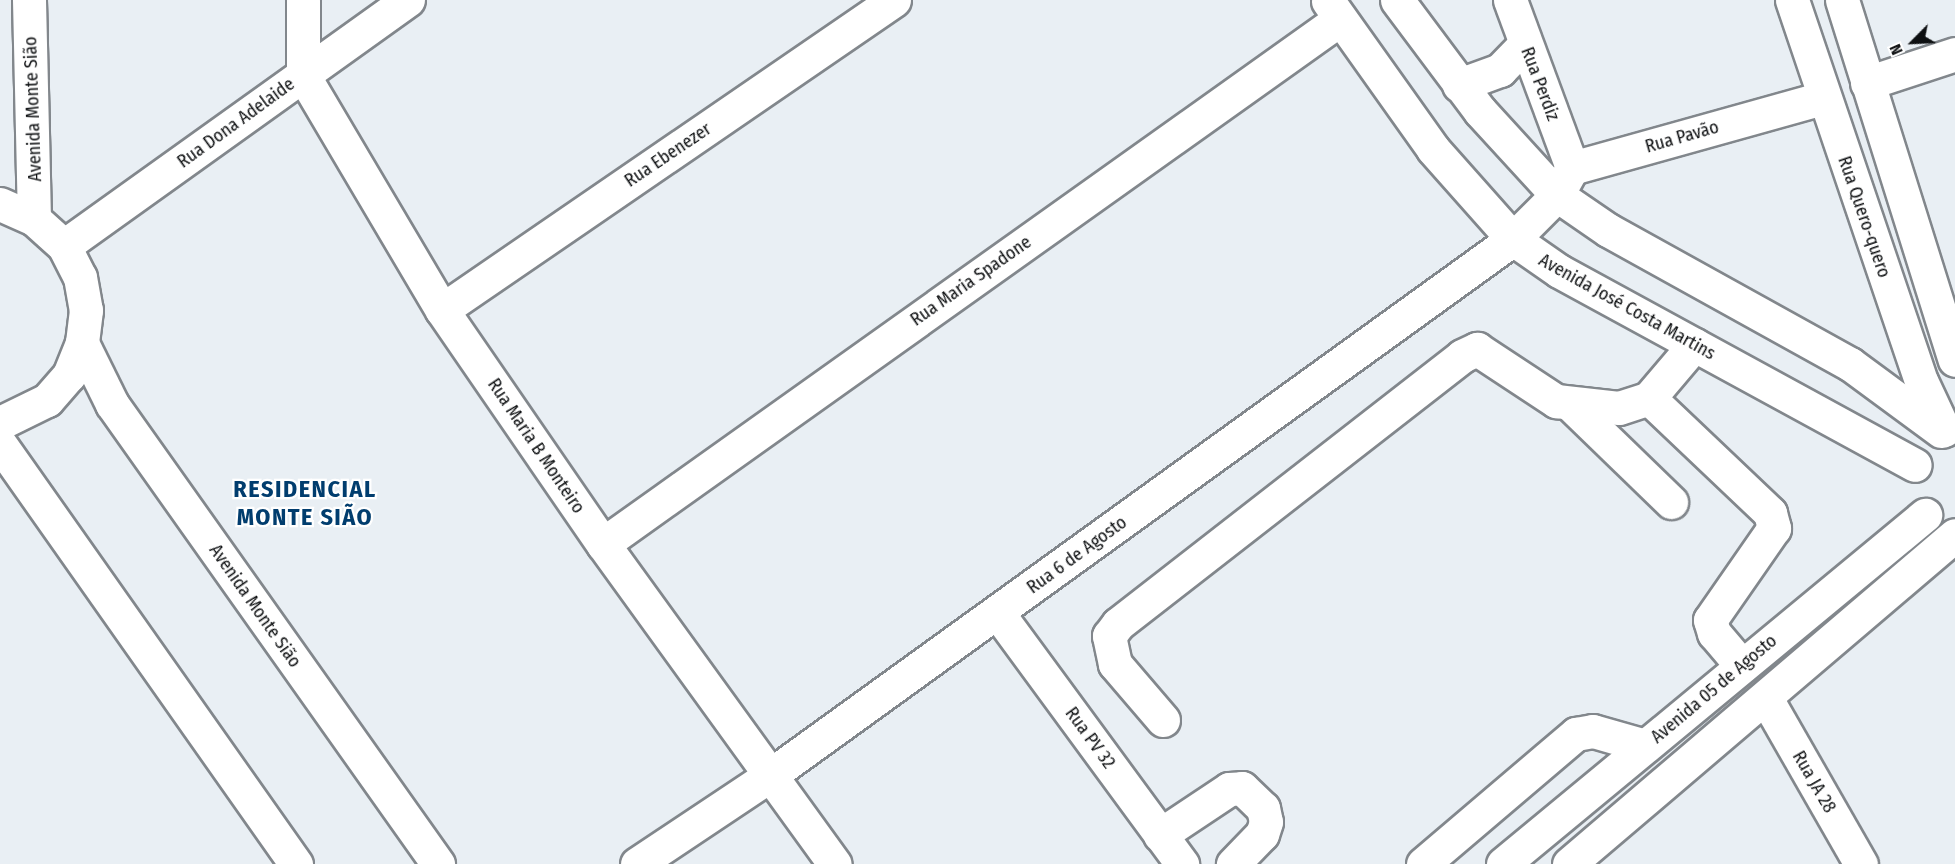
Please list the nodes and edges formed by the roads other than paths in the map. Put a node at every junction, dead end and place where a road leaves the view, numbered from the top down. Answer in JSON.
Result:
{"nodes":[{"id":1,"x":29,"y":0,"type":"edge"},
{"id":2,"x":303,"y":0,"type":"edge"},
{"id":3,"x":408,"y":0,"type":"edge"},
{"id":4,"x":894,"y":0,"type":"edge"},
{"id":5,"x":1397,"y":0,"type":"edge"},
{"id":6,"x":1510,"y":0,"type":"edge"},
{"id":7,"x":1792,"y":0,"type":"edge"},
{"id":8,"x":1842,"y":0,"type":"edge"},
{"id":9,"x":1333,"y":9,"type":"edge"},
{"id":10,"x":1525,"y":44,"type":"junction"},
{"id":11,"x":1955,"y":54,"type":"edge"},
{"id":12,"x":303,"y":75,"type":"junction"},
{"id":13,"x":1867,"y":83,"type":"junction"},
{"id":14,"x":1459,"y":85,"type":"junction"},
{"id":15,"x":1822,"y":98,"type":"junction"},
{"id":16,"x":1565,"y":181,"type":"junction"},
{"id":17,"x":0,"y":204,"type":"edge"},
{"id":18,"x":34,"y":219,"type":"junction"},
{"id":19,"x":1513,"y":239,"type":"junction"},
{"id":20,"x":64,"y":246,"type":"junction"},
{"id":21,"x":442,"y":310,"type":"junction"},
{"id":22,"x":82,"y":344,"type":"junction"},
{"id":23,"x":1694,"y":345,"type":"junction"},
{"id":24,"x":1955,"y":360,"type":"edge"},
{"id":25,"x":1649,"y":398,"type":"junction"},
{"id":26,"x":1572,"y":406,"type":"junction"},
{"id":27,"x":0,"y":423,"type":"edge"},
{"id":28,"x":1947,"y":429,"type":"edge"},
{"id":29,"x":0,"y":444,"type":"edge"},
{"id":30,"x":1915,"y":465,"type":"junction"},
{"id":31,"x":1671,"y":502,"type":"dead end"},
{"id":32,"x":1925,"y":515,"type":"junction"},
{"id":33,"x":1955,"y":534,"type":"edge"},
{"id":34,"x":603,"y":544,"type":"junction"},
{"id":35,"x":997,"y":612,"type":"junction"},
{"id":36,"x":1742,"y":666,"type":"junction"},
{"id":37,"x":1767,"y":700,"type":"junction"},
{"id":38,"x":1163,"y":720,"type":"dead end"},
{"id":39,"x":1645,"y":746,"type":"junction"},
{"id":40,"x":772,"y":774,"type":"junction"},
{"id":41,"x":1160,"y":835,"type":"junction"},
{"id":42,"x":1512,"y":861,"type":"edge"},
{"id":43,"x":296,"y":864,"type":"edge"},
{"id":44,"x":438,"y":864,"type":"edge"},
{"id":45,"x":637,"y":864,"type":"edge"},
{"id":46,"x":835,"y":864,"type":"edge"},
{"id":47,"x":1182,"y":864,"type":"edge"},
{"id":48,"x":1233,"y":864,"type":"edge"},
{"id":49,"x":1422,"y":864,"type":"edge"},
{"id":50,"x":1569,"y":864,"type":"edge"},
{"id":51,"x":1861,"y":864,"type":"edge"}],
"edges":[{"from":1,"to":18,"type":"street","name":"Avenida Monte Sião"},
{"from":2,"to":12,"type":"street"},
{"from":3,"to":12,"type":"street","name":"Rua Dona Adelaide"},
{"from":4,"to":21,"type":"street","name":"Rua Ebenezer"},
{"from":5,"to":14,"type":"street"},
{"from":6,"to":10,"type":"street","name":"Rua Perdiz"},
{"from":7,"to":15,"type":"street","name":"Rua Quero-quero"},
{"from":8,"to":13,"type":"street"},
{"from":9,"to":19,"type":"street","name":"Avenida José Costa Martins"},
{"from":9,"to":34,"type":"street","name":"Rua Maria Spadone"},
{"from":10,"to":14,"type":"street"},
{"from":10,"to":16,"type":"street","name":"Rua Perdiz"},
{"from":11,"to":13,"type":"street"},
{"from":12,"to":20,"type":"street","name":"Rua Dona Adelaide"},
{"from":12,"to":21,"type":"street","name":"Rua Maria B Monteiro"},
{"from":13,"to":24,"type":"street"},
{"from":14,"to":16,"type":"street"},
{"from":15,"to":16,"type":"street","name":"Rua Pavão"},
{"from":15,"to":28,"type":"street","name":"Rua Quero-quero"},
{"from":16,"to":19,"type":"street","name":"Rua 6 de Agosto"},
{"from":16,"to":28,"type":"street"},
{"from":17,"to":18,"type":"street"},
{"from":18,"to":20,"type":"street"},
{"from":19,"to":23,"type":"street","name":"Avenida José Costa Martins"},
{"from":19,"to":35,"type":"street","name":"Rua 6 de Agosto"},
{"from":20,"to":22,"type":"street"},
{"from":21,"to":34,"type":"street","name":"Rua Maria B Monteiro"},
{"from":22,"to":27,"type":"street"},
{"from":22,"to":44,"type":"street","name":"Avenida Monte Sião"},
{"from":23,"to":25,"type":"street"},
{"from":23,"to":30,"type":"street","name":"Avenida José Costa Martins"},
{"from":25,"to":26,"type":"street"},
{"from":25,"to":36,"type":"street"},
{"from":26,"to":31,"type":"street"},
{"from":26,"to":38,"type":"street"},
{"from":28,"to":30,"type":"street"},
{"from":29,"to":43,"type":"street"},
{"from":30,"to":32,"type":"street"},
{"from":32,"to":33,"type":"street"},
{"from":32,"to":36,"type":"street","name":"Avenida 05 de Agosto"},
{"from":33,"to":37,"type":"street"},
{"from":34,"to":40,"type":"street","name":"Rua Maria B Monteiro"},
{"from":35,"to":40,"type":"street","name":"Rua 6 de Agosto"},
{"from":35,"to":41,"type":"street","name":"Rua PV 32"},
{"from":36,"to":39,"type":"street","name":"Avenida 05 de Agosto"},
{"from":37,"to":50,"type":"street"},
{"from":37,"to":51,"type":"street","name":"Rua JA 28"},
{"from":39,"to":42,"type":"street","name":"Avenida 05 de Agosto"},
{"from":39,"to":49,"type":"street"},
{"from":40,"to":45,"type":"street","name":"Rua 6 de Agosto"},
{"from":40,"to":46,"type":"street","name":"Rua Maria B Monteiro"},
{"from":41,"to":47,"type":"street","name":"Rua PV 32"},
{"from":41,"to":48,"type":"street"}]}
